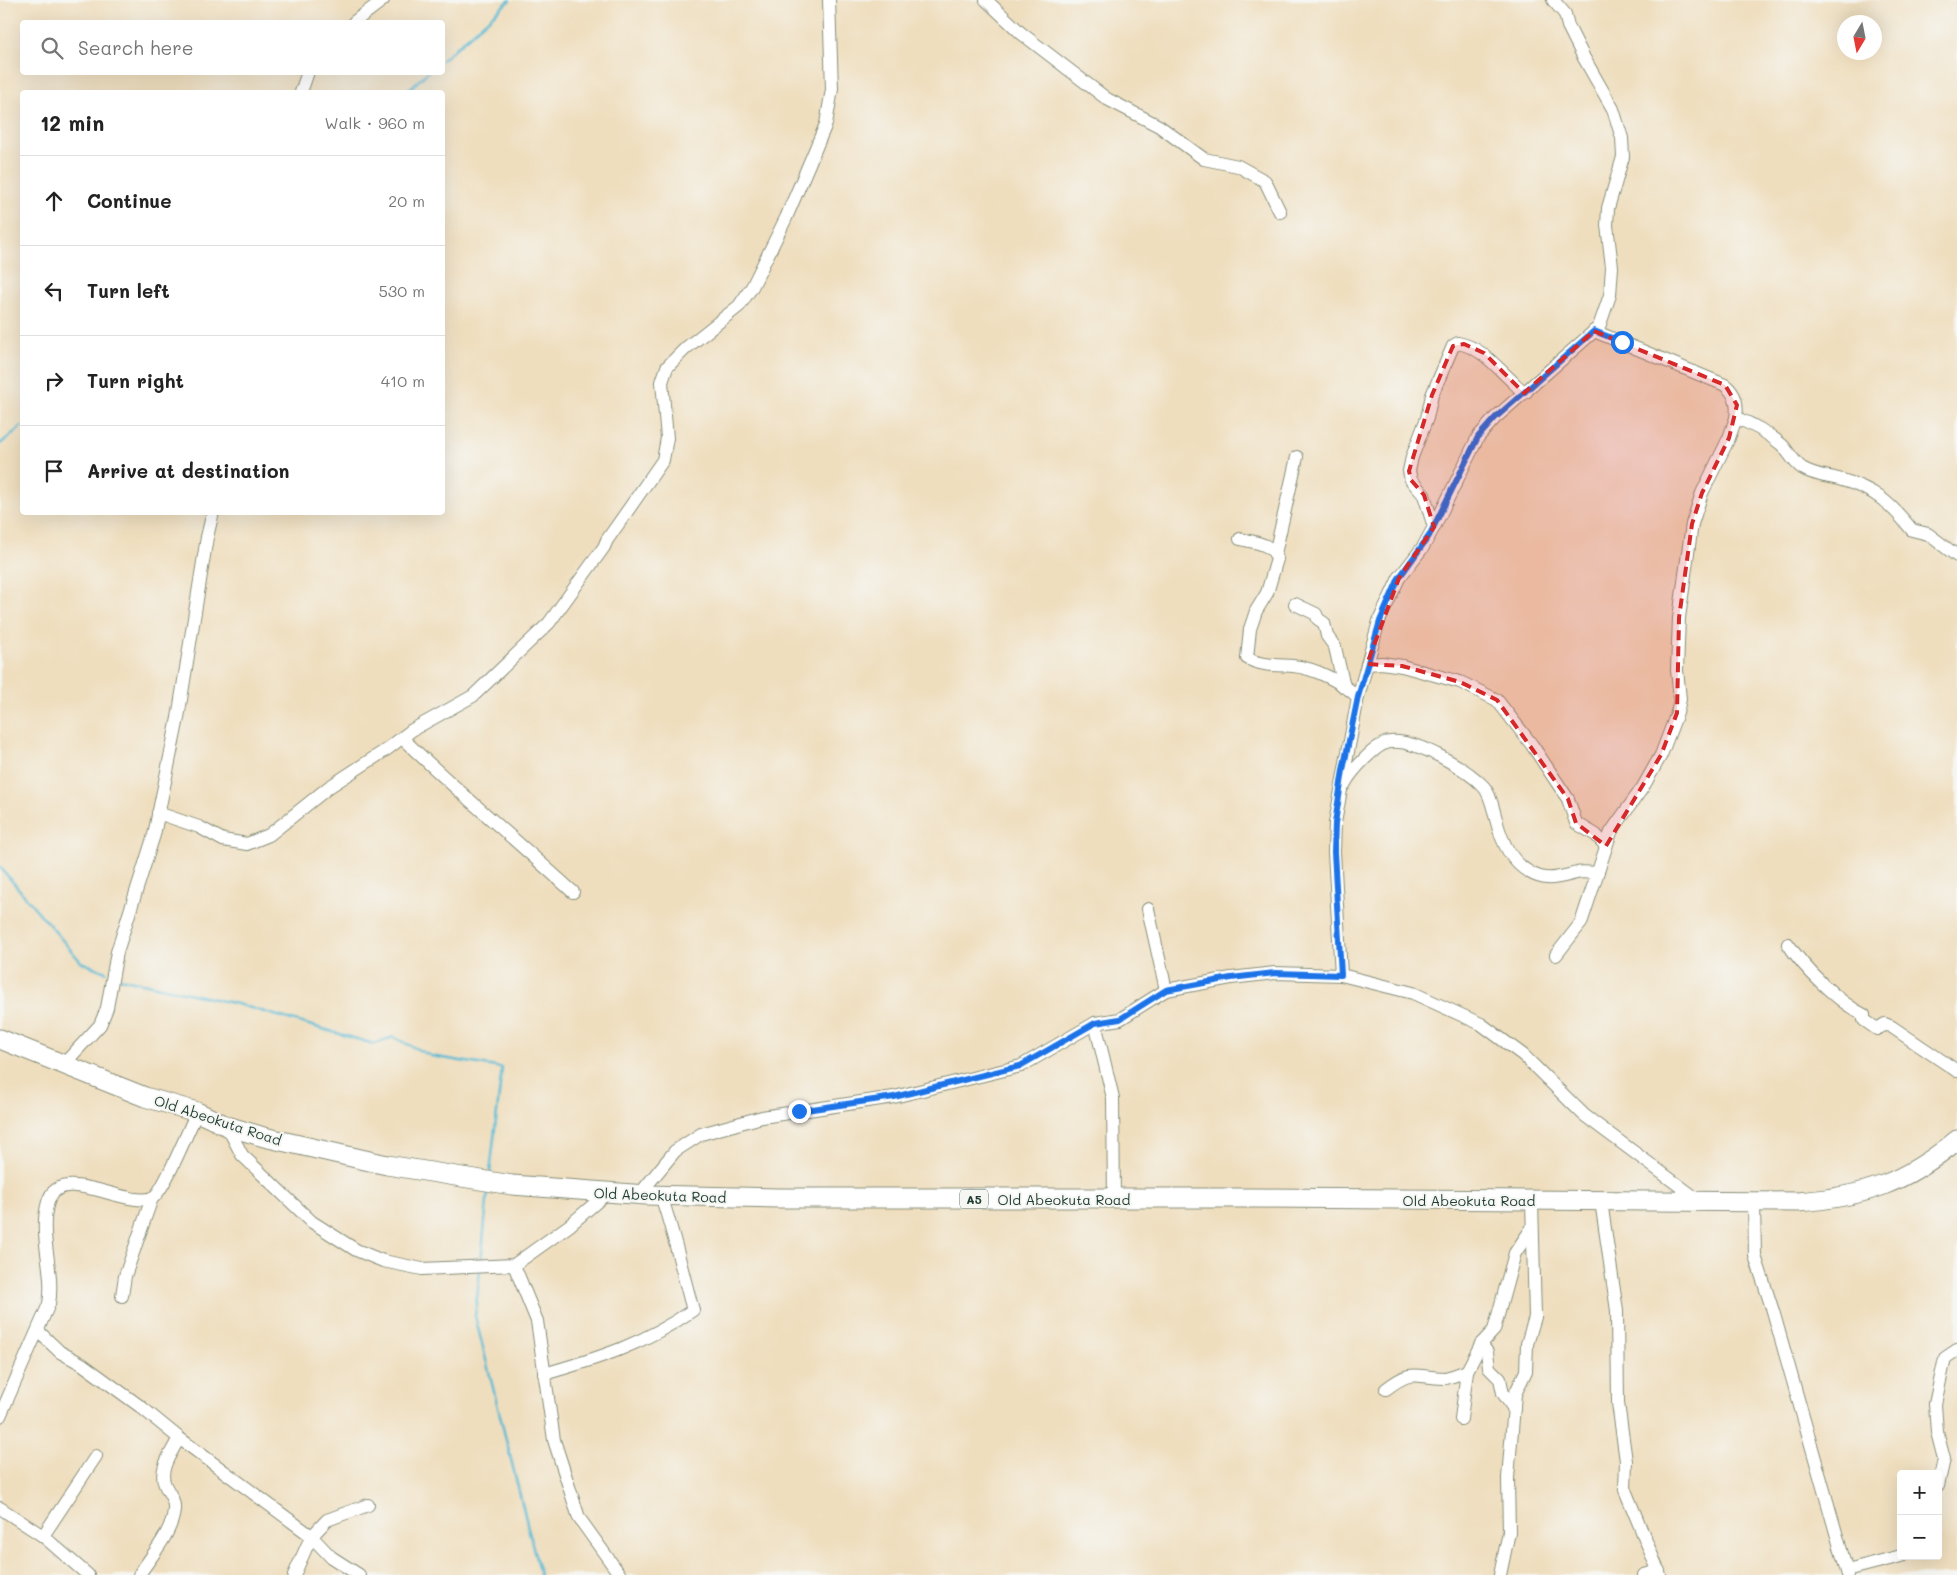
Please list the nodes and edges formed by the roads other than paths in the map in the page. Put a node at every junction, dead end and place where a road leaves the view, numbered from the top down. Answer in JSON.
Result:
{"nodes":[{"id":1,"x":383,"y":0,"type":"edge"},
{"id":2,"x":829,"y":0,"type":"edge"},
{"id":3,"x":986,"y":0,"type":"edge"},
{"id":4,"x":1553,"y":0,"type":"edge"},
{"id":5,"x":357,"y":20,"type":"edge"},
{"id":6,"x":307,"y":75,"type":"edge"},
{"id":7,"x":302,"y":90,"type":"edge"},
{"id":8,"x":1280,"y":212,"type":"dead end"},
{"id":9,"x":1594,"y":331,"type":"junction"},
{"id":10,"x":1526,"y":392,"type":"junction"},
{"id":11,"x":1736,"y":418,"type":"junction"},
{"id":12,"x":1297,"y":457,"type":"dead end"},
{"id":13,"x":212,"y":515,"type":"edge"},
{"id":14,"x":1434,"y":527,"type":"junction"},
{"id":15,"x":1240,"y":539,"type":"dead end"},
{"id":16,"x":1276,"y":554,"type":"junction"},
{"id":17,"x":1957,"y":556,"type":"edge"},
{"id":18,"x":1295,"y":604,"type":"dead end"},
{"id":19,"x":1367,"y":664,"type":"junction"},
{"id":20,"x":1344,"y":687,"type":"junction"},
{"id":21,"x":1358,"y":697,"type":"junction"},
{"id":22,"x":402,"y":738,"type":"junction"},
{"id":23,"x":1340,"y":791,"type":"junction"},
{"id":24,"x":158,"y":813,"type":"junction"},
{"id":25,"x":1606,"y":846,"type":"junction"},
{"id":26,"x":1596,"y":873,"type":"junction"},
{"id":27,"x":573,"y":892,"type":"dead end"},
{"id":28,"x":1148,"y":910,"type":"dead end"},
{"id":29,"x":1788,"y":944,"type":"dead end"},
{"id":30,"x":1556,"y":955,"type":"dead end"},
{"id":31,"x":1341,"y":975,"type":"junction"},
{"id":32,"x":1166,"y":990,"type":"junction"},
{"id":33,"x":1095,"y":1023,"type":"junction"},
{"id":34,"x":0,"y":1039,"type":"edge"},
{"id":35,"x":63,"y":1065,"type":"junction"},
{"id":36,"x":1957,"y":1071,"type":"edge"},
{"id":37,"x":197,"y":1112,"type":"junction"},
{"id":38,"x":227,"y":1126,"type":"junction"},
{"id":39,"x":1957,"y":1140,"type":"edge"},
{"id":40,"x":607,"y":1193,"type":"junction"},
{"id":41,"x":639,"y":1195,"type":"junction"},
{"id":42,"x":661,"y":1196,"type":"junction"},
{"id":43,"x":152,"y":1198,"type":"junction"},
{"id":44,"x":1114,"y":1199,"type":"junction"},
{"id":45,"x":1532,"y":1200,"type":"junction"},
{"id":46,"x":1601,"y":1201,"type":"junction"},
{"id":47,"x":1701,"y":1202,"type":"junction"},
{"id":48,"x":1754,"y":1202,"type":"junction"},
{"id":49,"x":1532,"y":1228,"type":"junction"},
{"id":50,"x":514,"y":1265,"type":"junction"},
{"id":51,"x":122,"y":1296,"type":"dead end"},
{"id":52,"x":38,"y":1332,"type":"junction"},
{"id":53,"x":1482,"y":1344,"type":"junction"},
{"id":54,"x":1957,"y":1350,"type":"edge"},
{"id":55,"x":1467,"y":1371,"type":"junction"},
{"id":56,"x":544,"y":1374,"type":"junction"},
{"id":57,"x":1386,"y":1388,"type":"dead end"},
{"id":58,"x":1514,"y":1410,"type":"junction"},
{"id":59,"x":0,"y":1416,"type":"edge"},
{"id":60,"x":1461,"y":1419,"type":"dead end"},
{"id":61,"x":179,"y":1438,"type":"junction"},
{"id":62,"x":96,"y":1456,"type":"dead end"},
{"id":63,"x":1942,"y":1470,"type":"edge"},
{"id":64,"x":368,"y":1505,"type":"dead end"},
{"id":65,"x":0,"y":1508,"type":"edge"},
{"id":66,"x":43,"y":1536,"type":"junction"},
{"id":67,"x":311,"y":1537,"type":"junction"},
{"id":68,"x":1897,"y":1557,"type":"edge"},
{"id":69,"x":1848,"y":1572,"type":"edge"},
{"id":70,"x":1659,"y":1573,"type":"edge"},
{"id":71,"x":88,"y":1575,"type":"edge"},
{"id":72,"x":139,"y":1575,"type":"edge"},
{"id":73,"x":294,"y":1575,"type":"edge"},
{"id":74,"x":359,"y":1575,"type":"edge"},
{"id":75,"x":620,"y":1575,"type":"edge"},
{"id":76,"x":1500,"y":1575,"type":"edge"},
{"id":77,"x":1644,"y":1575,"type":"edge"}],
"edges":[{"from":1,"to":5,"type":"street"},
{"from":2,"to":22,"type":"street"},
{"from":3,"to":8,"type":"street"},
{"from":4,"to":9,"type":"street"},
{"from":6,"to":7,"type":"street"},
{"from":9,"to":10,"type":"street"},
{"from":9,"to":11,"type":"street"},
{"from":10,"to":14,"type":"street"},
{"from":10,"to":14,"type":"street"},
{"from":11,"to":17,"type":"street"},
{"from":11,"to":25,"type":"street"},
{"from":12,"to":16,"type":"street"},
{"from":13,"to":24,"type":"street"},
{"from":14,"to":19,"type":"street"},
{"from":15,"to":16,"type":"street"},
{"from":16,"to":20,"type":"street"},
{"from":18,"to":20,"type":"street"},
{"from":19,"to":21,"type":"street"},
{"from":19,"to":25,"type":"street"},
{"from":20,"to":21,"type":"street"},
{"from":21,"to":23,"type":"street"},
{"from":22,"to":24,"type":"street"},
{"from":22,"to":27,"type":"street"},
{"from":23,"to":26,"type":"street"},
{"from":23,"to":31,"type":"street"},
{"from":24,"to":35,"type":"street"},
{"from":25,"to":26,"type":"street"},
{"from":26,"to":30,"type":"street"},
{"from":28,"to":32,"type":"street"},
{"from":29,"to":36,"type":"street"},
{"from":31,"to":32,"type":"street"},
{"from":31,"to":47,"type":"street"},
{"from":32,"to":33,"type":"street"},
{"from":33,"to":41,"type":"street"},
{"from":33,"to":44,"type":"street"},
{"from":34,"to":35,"type":"highway","name":"Old Abeokuta Road","number":"A5"},
{"from":35,"to":37,"type":"highway","name":"Old Abeokuta Road","number":"A5"},
{"from":37,"to":38,"type":"highway","name":"Old Abeokuta Road","number":"A5"},
{"from":37,"to":43,"type":"street"},
{"from":38,"to":40,"type":"highway","name":"Old Abeokuta Road","number":"A5"},
{"from":38,"to":50,"type":"street"},
{"from":39,"to":48,"type":"highway","name":"Old Abeokuta Road","number":"A5"},
{"from":40,"to":41,"type":"highway","name":"Old Abeokuta Road","number":"A5"},
{"from":40,"to":50,"type":"street"},
{"from":41,"to":42,"type":"highway","name":"Old Abeokuta Road","number":"A5"},
{"from":42,"to":44,"type":"highway","name":"Old Abeokuta Road","number":"A5"},
{"from":42,"to":56,"type":"street"},
{"from":43,"to":51,"type":"street"},
{"from":43,"to":52,"type":"street"},
{"from":44,"to":45,"type":"highway","name":"Old Abeokuta Road","number":"A5"},
{"from":45,"to":46,"type":"highway","name":"Old Abeokuta Road","number":"A5"},
{"from":45,"to":49,"type":"street"},
{"from":46,"to":47,"type":"highway","name":"Old Abeokuta Road","number":"A5"},
{"from":46,"to":70,"type":"street"},
{"from":47,"to":48,"type":"highway","name":"Old Abeokuta Road","number":"A5"},
{"from":48,"to":69,"type":"street"},
{"from":49,"to":53,"type":"street"},
{"from":49,"to":58,"type":"street"},
{"from":50,"to":56,"type":"street"},
{"from":52,"to":59,"type":"street"},
{"from":52,"to":61,"type":"street"},
{"from":53,"to":55,"type":"street"},
{"from":53,"to":58,"type":"street"},
{"from":54,"to":63,"type":"street"},
{"from":55,"to":57,"type":"street"},
{"from":55,"to":60,"type":"street"},
{"from":56,"to":75,"type":"street"},
{"from":58,"to":76,"type":"street"},
{"from":61,"to":67,"type":"street"},
{"from":61,"to":72,"type":"street"},
{"from":62,"to":66,"type":"street"},
{"from":64,"to":67,"type":"street"},
{"from":65,"to":66,"type":"street"},
{"from":66,"to":71,"type":"street"},
{"from":67,"to":73,"type":"street"},
{"from":67,"to":74,"type":"street"},
{"from":68,"to":69,"type":"street"},
{"from":70,"to":77,"type":"street"}]}
